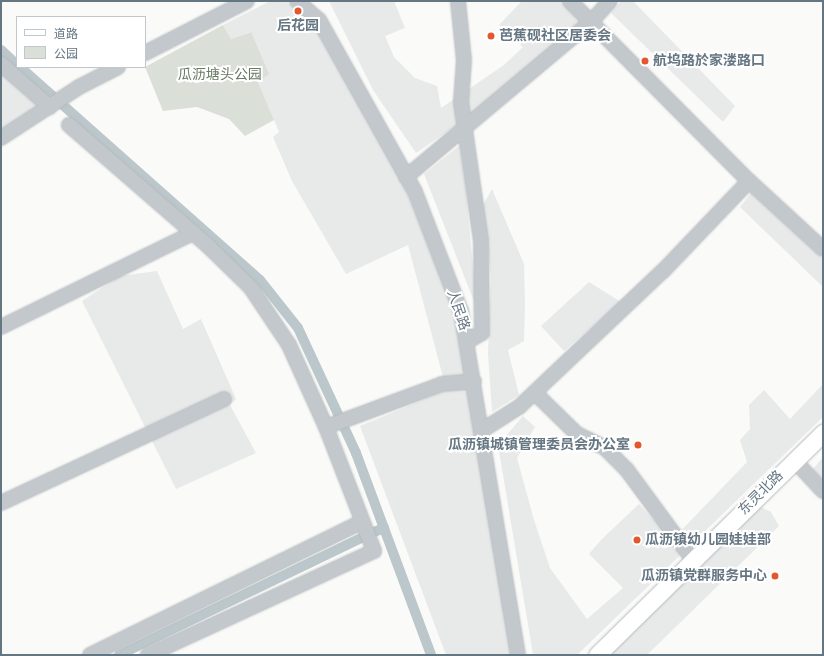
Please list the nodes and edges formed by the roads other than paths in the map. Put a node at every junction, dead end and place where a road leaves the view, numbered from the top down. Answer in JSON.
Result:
{"nodes":[{"id":1,"x":247,"y":1,"type":"edge"},
{"id":2,"x":297,"y":1,"type":"edge"},
{"id":3,"x":458,"y":1,"type":"edge"},
{"id":4,"x":570,"y":1,"type":"edge"},
{"id":5,"x":610,"y":1,"type":"edge"},
{"id":6,"x":591,"y":22,"type":"junction"},
{"id":7,"x":146,"y":52,"type":"edge"},
{"id":8,"x":1,"y":64,"type":"edge"},
{"id":9,"x":116,"y":68,"type":"edge"},
{"id":10,"x":46,"y":110,"type":"junction"},
{"id":11,"x":69,"y":126,"type":"dead end"},
{"id":12,"x":465,"y":130,"type":"junction"},
{"id":13,"x":1,"y":138,"type":"edge"},
{"id":14,"x":406,"y":177,"type":"junction"},
{"id":15,"x":749,"y":181,"type":"junction"},
{"id":16,"x":193,"y":233,"type":"junction"},
{"id":17,"x":823,"y":249,"type":"edge"},
{"id":18,"x":1,"y":327,"type":"edge"},
{"id":19,"x":468,"y":341,"type":"junction"},
{"id":20,"x":474,"y":381,"type":"junction"},
{"id":21,"x":534,"y":393,"type":"junction"},
{"id":22,"x":224,"y":399,"type":"dead end"},
{"id":23,"x":326,"y":427,"type":"junction"},
{"id":24,"x":481,"y":431,"type":"junction"},
{"id":25,"x":823,"y":433,"type":"edge"},
{"id":26,"x":795,"y":461,"type":"junction"},
{"id":27,"x":823,"y":491,"type":"edge"},
{"id":28,"x":1,"y":503,"type":"edge"},
{"id":29,"x":362,"y":522,"type":"junction"},
{"id":30,"x":693,"y":560,"type":"junction"},
{"id":31,"x":90,"y":655,"type":"edge"},
{"id":32,"x":148,"y":655,"type":"edge"},
{"id":33,"x":518,"y":655,"type":"edge"},
{"id":34,"x":597,"y":655,"type":"edge"}],
"edges":[{"from":1,"to":7,"type":"street"},
{"from":2,"to":14,"type":"street","name":"人民路"},
{"from":3,"to":12,"type":"street"},
{"from":4,"to":6,"type":"street"},
{"from":5,"to":6,"type":"street"},
{"from":6,"to":12,"type":"street"},
{"from":6,"to":15,"type":"street"},
{"from":8,"to":10,"type":"street"},
{"from":9,"to":10,"type":"street"},
{"from":10,"to":13,"type":"street"},
{"from":11,"to":16,"type":"street"},
{"from":12,"to":14,"type":"street"},
{"from":12,"to":19,"type":"street"},
{"from":14,"to":19,"type":"street","name":"人民路"},
{"from":15,"to":17,"type":"street"},
{"from":15,"to":21,"type":"street"},
{"from":16,"to":18,"type":"street"},
{"from":16,"to":23,"type":"street"},
{"from":19,"to":20,"type":"street","name":"人民路"},
{"from":20,"to":23,"type":"street"},
{"from":20,"to":24,"type":"street","name":"人民路"},
{"from":21,"to":24,"type":"street"},
{"from":21,"to":30,"type":"street"},
{"from":22,"to":28,"type":"street"},
{"from":23,"to":29,"type":"street"},
{"from":24,"to":33,"type":"street","name":"人民路"},
{"from":25,"to":26,"type":"main road","name":"东灵北路"},
{"from":26,"to":27,"type":"street"},
{"from":26,"to":30,"type":"main road","name":"东灵北路"},
{"from":29,"to":31,"type":"street"},
{"from":29,"to":32,"type":"street"},
{"from":30,"to":34,"type":"main road","name":"东灵北路"}]}
